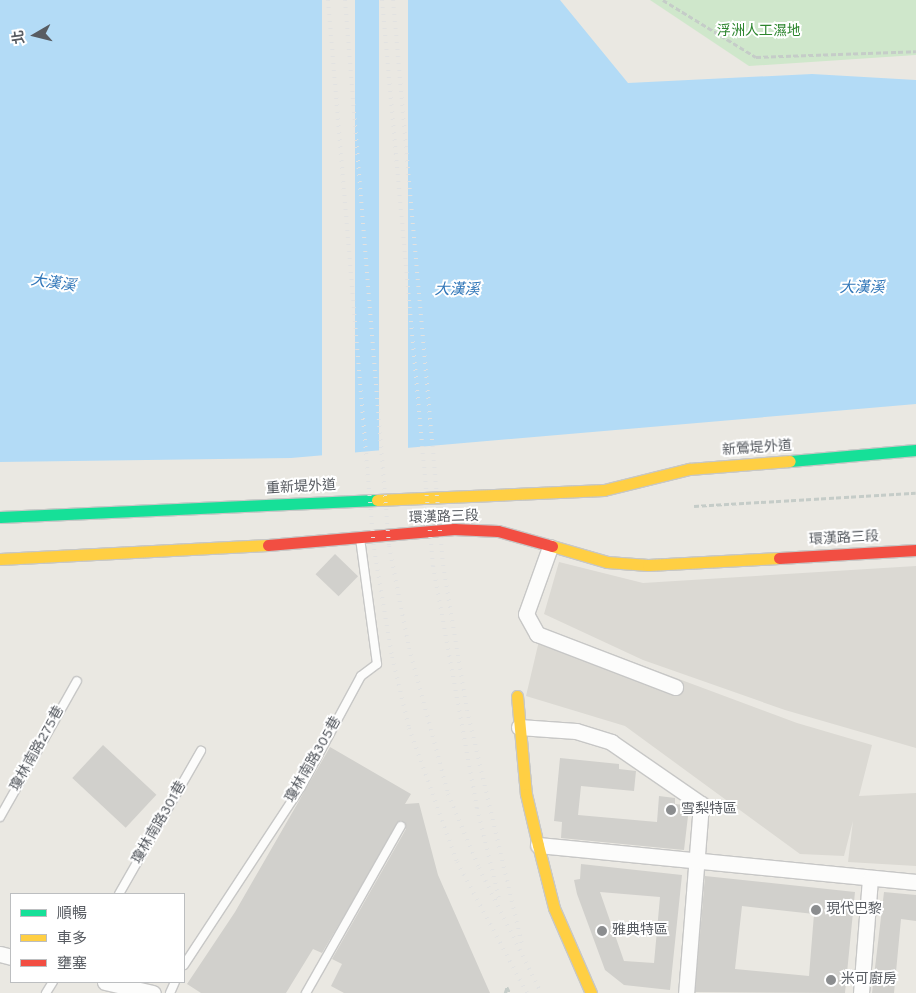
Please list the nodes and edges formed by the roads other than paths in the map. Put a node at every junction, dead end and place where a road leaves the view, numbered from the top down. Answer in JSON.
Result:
{"nodes":[{"id":1,"x":916,"y":450,"type":"edge"},
{"id":2,"x":604,"y":490,"type":"joint"},
{"id":3,"x":0,"y":517,"type":"edge"},
{"id":4,"x":360,"y":538,"type":"junction"},
{"id":5,"x":550,"y":546,"type":"junction"},
{"id":6,"x":916,"y":550,"type":"edge"},
{"id":7,"x":0,"y":559,"type":"edge"},
{"id":8,"x":77,"y":680,"type":"dead end"},
{"id":9,"x":675,"y":688,"type":"dead end"},
{"id":10,"x":517,"y":696,"type":"dead end"},
{"id":11,"x":519,"y":727,"type":"junction"},
{"id":12,"x":201,"y":751,"type":"dead end"},
{"id":13,"x":0,"y":817,"type":"edge"},
{"id":14,"x":401,"y":826,"type":"dead end"},
{"id":15,"x":538,"y":845,"type":"junction"},
{"id":16,"x":697,"y":864,"type":"junction"},
{"id":17,"x":870,"y":878,"type":"junction"},
{"id":18,"x":916,"y":882,"type":"edge"},
{"id":19,"x":120,"y":893,"type":"edge"},
{"id":20,"x":185,"y":962,"type":"edge"},
{"id":21,"x":109,"y":983,"type":"edge"},
{"id":22,"x":153,"y":993,"type":"edge"},
{"id":23,"x":306,"y":993,"type":"edge"},
{"id":24,"x":591,"y":993,"type":"edge"},
{"id":25,"x":686,"y":993,"type":"edge"},
{"id":26,"x":861,"y":993,"type":"edge"}],
"edges":[{"from":1,"to":2,"type":"street","name":"新鶯堤外道"},
{"from":2,"to":3,"type":"street","name":"重新堤外道"},
{"from":4,"to":5,"type":"street","name":"環漢路三段"},
{"from":4,"to":7,"type":"street","name":"環漢路三段"},
{"from":4,"to":20,"type":"lane","name":"瓊林南路305巷"},
{"from":5,"to":6,"type":"street","name":"環漢路三段"},
{"from":5,"to":9,"type":"street"},
{"from":8,"to":13,"type":"lane","name":"瓊林南路275巷"},
{"from":10,"to":11,"type":"street"},
{"from":11,"to":15,"type":"street"},
{"from":11,"to":16,"type":"street"},
{"from":12,"to":19,"type":"lane","name":"瓊林南路301巷"},
{"from":14,"to":23,"type":"lane"},
{"from":15,"to":16,"type":"street"},
{"from":15,"to":24,"type":"street"},
{"from":16,"to":17,"type":"street"},
{"from":16,"to":25,"type":"street"},
{"from":17,"to":18,"type":"street"},
{"from":17,"to":26,"type":"street"},
{"from":21,"to":22,"type":"street"}]}
